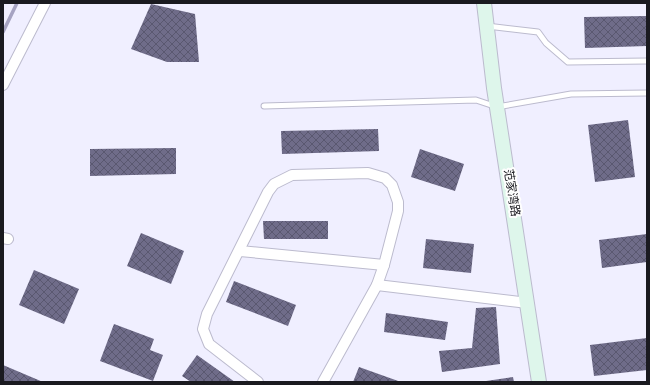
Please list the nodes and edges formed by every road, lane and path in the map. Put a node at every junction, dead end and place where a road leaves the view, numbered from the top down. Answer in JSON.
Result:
{"nodes":[{"id":1,"x":45,"y":3,"type":"edge"},
{"id":2,"x":484,"y":3,"type":"edge"},
{"id":3,"x":486,"y":26,"type":"junction"},
{"id":4,"x":647,"y":62,"type":"edge"},
{"id":5,"x":3,"y":85,"type":"edge"},
{"id":6,"x":647,"y":93,"type":"edge"},
{"id":7,"x":264,"y":106,"type":"dead end"},
{"id":8,"x":498,"y":107,"type":"junction"},
{"id":9,"x":240,"y":251,"type":"junction"},
{"id":10,"x":384,"y":266,"type":"junction"},
{"id":11,"x":377,"y":285,"type":"junction"},
{"id":12,"x":528,"y":303,"type":"junction"},
{"id":13,"x":258,"y":382,"type":"edge"},
{"id":14,"x":323,"y":382,"type":"edge"},
{"id":15,"x":539,"y":382,"type":"edge"}],
"edges":[{"from":1,"to":5,"type":"street"},
{"from":2,"to":3,"type":"main road","name":"范家湾路"},
{"from":3,"to":4,"type":"lane"},
{"from":3,"to":8,"type":"main road","name":"范家湾路"},
{"from":6,"to":8,"type":"lane"},
{"from":7,"to":8,"type":"lane"},
{"from":8,"to":12,"type":"main road","name":"范家湾路"},
{"from":9,"to":10,"type":"street"},
{"from":9,"to":10,"type":"street"},
{"from":9,"to":13,"type":"street"},
{"from":10,"to":11,"type":"street"},
{"from":11,"to":12,"type":"street"},
{"from":11,"to":14,"type":"street"},
{"from":12,"to":15,"type":"main road","name":"范家湾路"}]}
